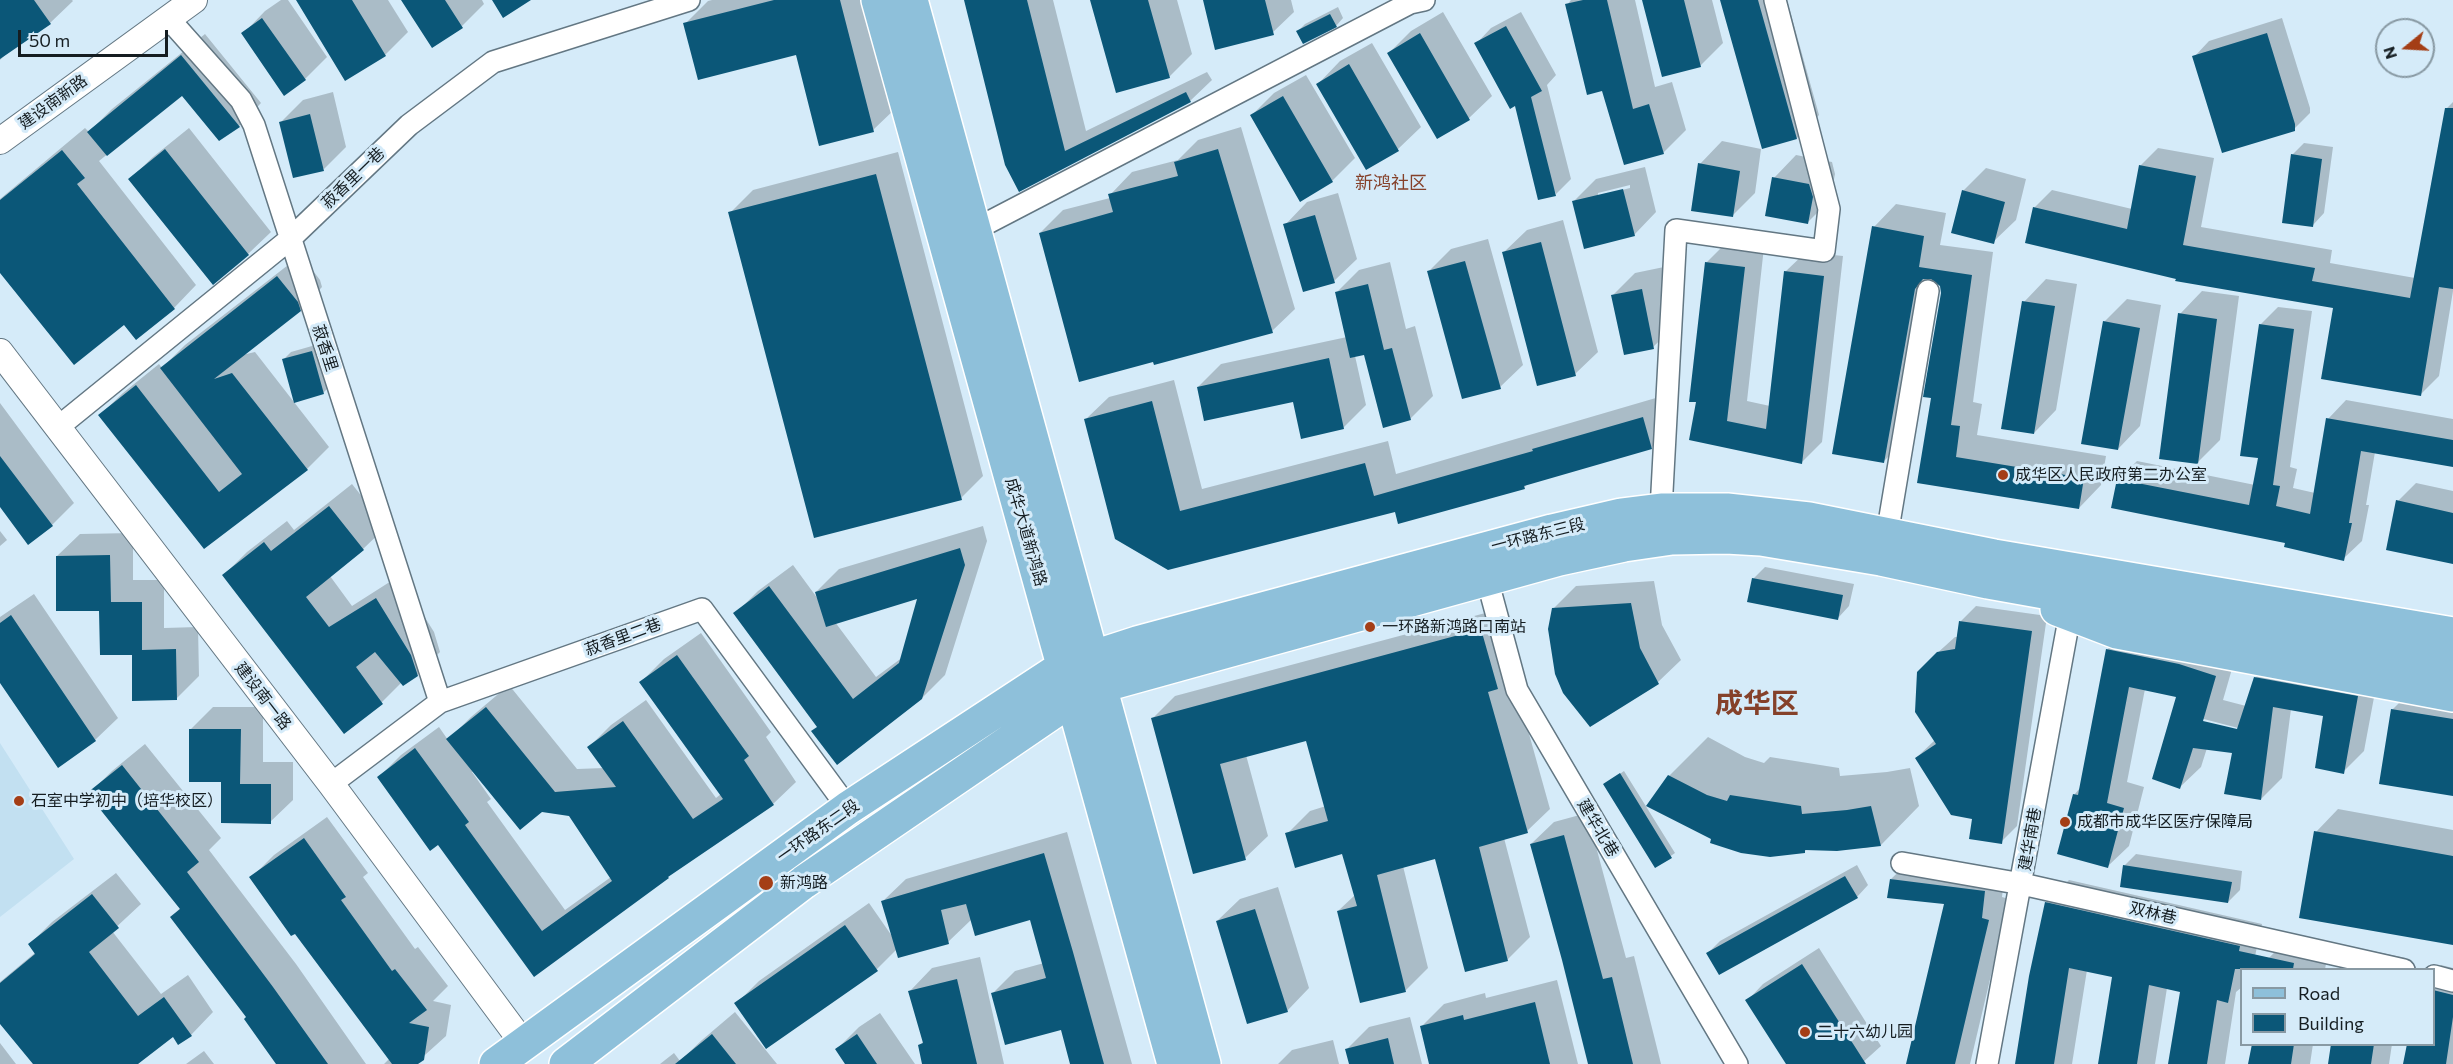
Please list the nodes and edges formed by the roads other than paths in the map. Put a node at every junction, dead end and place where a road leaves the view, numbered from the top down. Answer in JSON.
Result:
{"nodes":[{"id":1,"x":194,"y":0,"type":"edge"},
{"id":2,"x":689,"y":0,"type":"edge"},
{"id":3,"x":878,"y":0,"type":"edge"},
{"id":4,"x":910,"y":0,"type":"edge"},
{"id":5,"x":1424,"y":0,"type":"edge"},
{"id":6,"x":1775,"y":0,"type":"edge"},
{"id":7,"x":168,"y":18,"type":"junction"},
{"id":8,"x":0,"y":141,"type":"edge"},
{"id":9,"x":974,"y":230,"type":"junction"},
{"id":10,"x":290,"y":239,"type":"junction"},
{"id":11,"x":1928,"y":291,"type":"dead end"},
{"id":12,"x":0,"y":352,"type":"edge"},
{"id":13,"x":57,"y":428,"type":"junction"},
{"id":14,"x":1661,"y":510,"type":"junction"},
{"id":15,"x":1887,"y":535,"type":"junction"},
{"id":16,"x":1991,"y":569,"type":"junction"},
{"id":17,"x":1487,"y":579,"type":"junction"},
{"id":18,"x":2070,"y":614,"type":"junction"},
{"id":19,"x":2447,"y":641,"type":"edge"},
{"id":20,"x":1086,"y":670,"type":"junction"},
{"id":21,"x":2453,"y":695,"type":"edge"},
{"id":22,"x":1072,"y":699,"type":"junction"},
{"id":23,"x":440,"y":702,"type":"junction"},
{"id":24,"x":331,"y":784,"type":"junction"},
{"id":25,"x":848,"y":808,"type":"junction"},
{"id":26,"x":1902,"y":863,"type":"dead end"},
{"id":27,"x":2022,"y":884,"type":"junction"},
{"id":28,"x":2400,"y":968,"type":"edge"},
{"id":29,"x":2435,"y":976,"type":"edge"},
{"id":30,"x":2453,"y":981,"type":"edge"},
{"id":31,"x":523,"y":1043,"type":"junction"},
{"id":32,"x":496,"y":1064,"type":"edge"},
{"id":33,"x":566,"y":1064,"type":"edge"},
{"id":34,"x":1174,"y":1064,"type":"edge"},
{"id":35,"x":1204,"y":1064,"type":"edge"},
{"id":36,"x":1737,"y":1064,"type":"edge"},
{"id":37,"x":1987,"y":1064,"type":"edge"}],
"edges":[{"from":1,"to":7,"type":"street","name":"建设南新路"},
{"from":2,"to":10,"type":"street","name":"菽香里一巷"},
{"from":3,"to":20,"type":"main road","name":"成华大道新鸿路"},
{"from":4,"to":9,"type":"main road","name":"成华大道新鸿路"},
{"from":5,"to":9,"type":"street"},
{"from":6,"to":14,"type":"street"},
{"from":7,"to":8,"type":"street","name":"建设南新路"},
{"from":7,"to":10,"type":"street","name":"菽香里"},
{"from":9,"to":20,"type":"main road","name":"成华大道新鸿路"},
{"from":10,"to":13,"type":"street","name":"菽香里一巷"},
{"from":10,"to":23,"type":"street","name":"菽香里"},
{"from":11,"to":15,"type":"street"},
{"from":12,"to":13,"type":"street","name":"建设南一路"},
{"from":13,"to":24,"type":"street","name":"建设南一路"},
{"from":14,"to":15,"type":"main road","name":"一环路东三段"},
{"from":14,"to":20,"type":"main road","name":"一环路东三段"},
{"from":15,"to":16,"type":"main road","name":"一环路东三段"},
{"from":16,"to":17,"type":"main road","name":"一环路东三段"},
{"from":16,"to":18,"type":"main road"},
{"from":16,"to":19,"type":"main road"},
{"from":17,"to":20,"type":"main road","name":"一环路东三段"},
{"from":17,"to":36,"type":"street","name":"建华北巷"},
{"from":18,"to":21,"type":"main road"},
{"from":18,"to":27,"type":"street","name":"建华南巷"},
{"from":20,"to":22,"type":"main road","name":"成华大道新鸿路"},
{"from":20,"to":25,"type":"main road","name":"一环路东二段"},
{"from":20,"to":35,"type":"main road","name":"成华大道新鸿路"},
{"from":22,"to":33,"type":"main road","name":"一环路东二段"},
{"from":22,"to":34,"type":"main road","name":"成华大道新鸿路"},
{"from":23,"to":24,"type":"street","name":"菽香里二巷"},
{"from":23,"to":25,"type":"street","name":"菽香里二巷"},
{"from":24,"to":31,"type":"street","name":"建设南一路"},
{"from":25,"to":31,"type":"main road","name":"一环路东二段"},
{"from":26,"to":27,"type":"street","name":"双林巷"},
{"from":27,"to":28,"type":"street","name":"双林巷"},
{"from":27,"to":37,"type":"street","name":"建华南巷"},
{"from":29,"to":30,"type":"street"},
{"from":31,"to":32,"type":"main road","name":"一环路东二段"}]}
